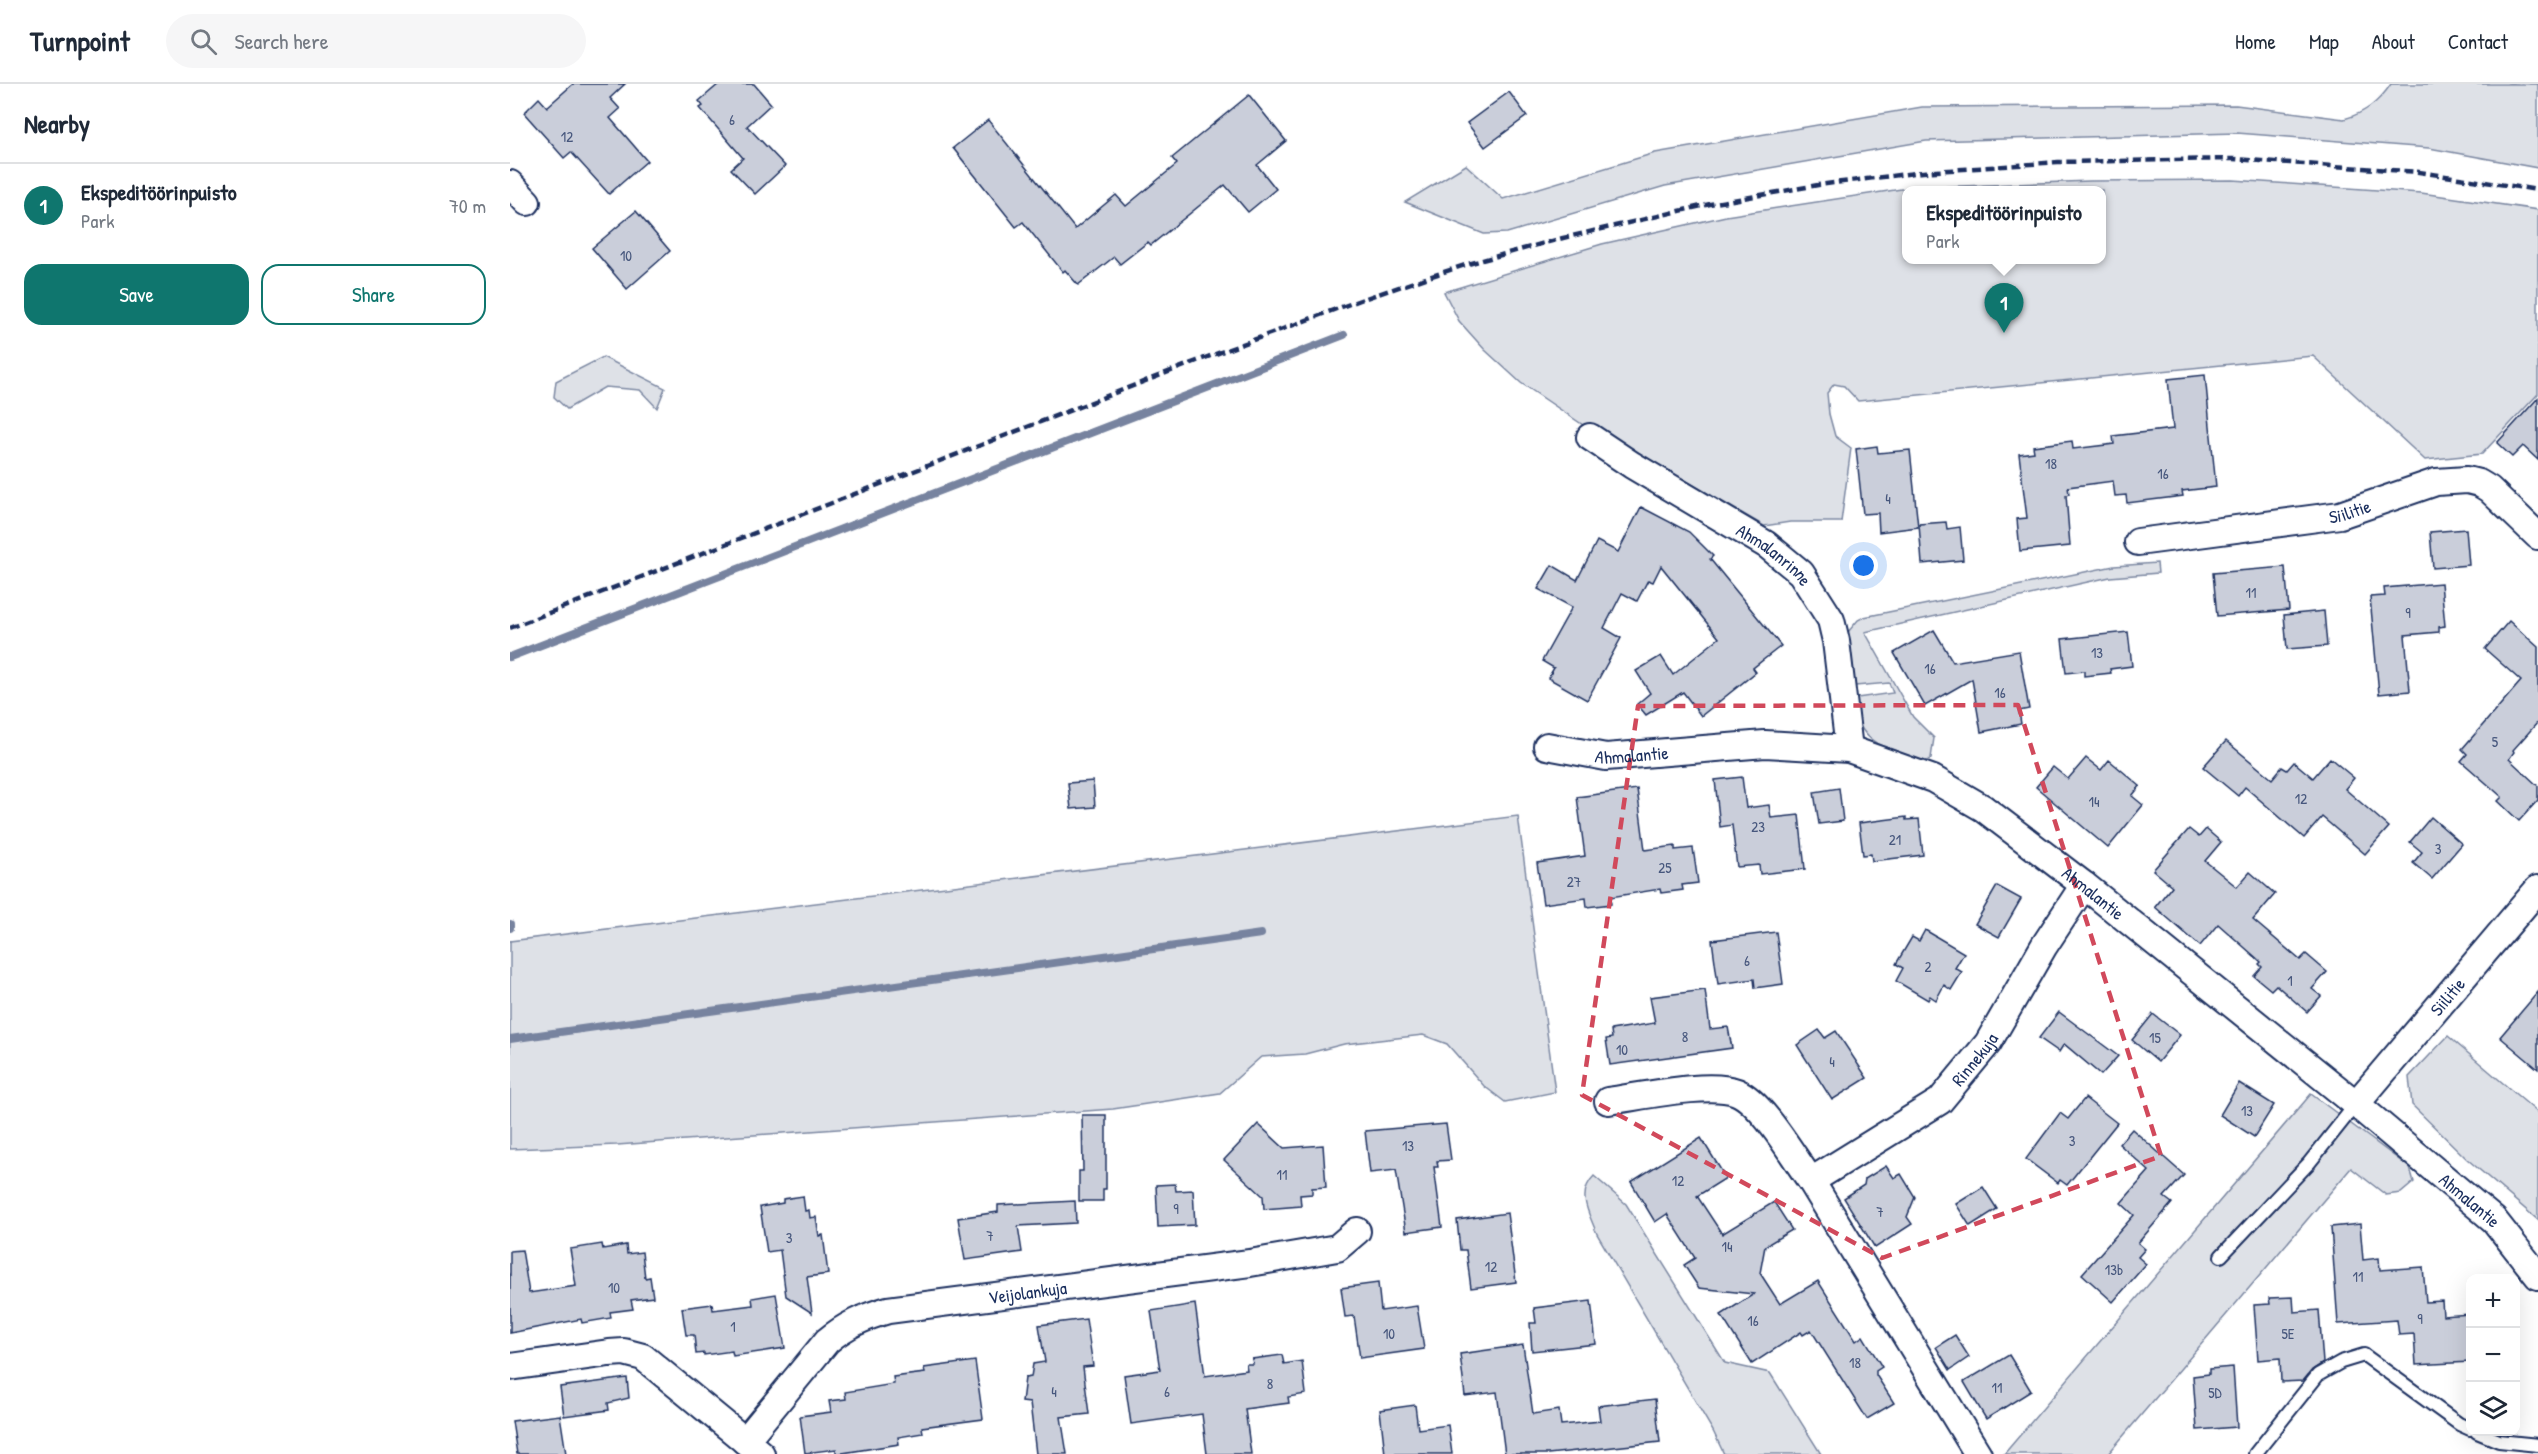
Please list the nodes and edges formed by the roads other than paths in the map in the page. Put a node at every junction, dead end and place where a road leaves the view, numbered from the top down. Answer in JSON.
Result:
{"nodes":[{"id":1,"x":510,"y":184,"type":"edge"},
{"id":2,"x":527,"y":202,"type":"dead end"},
{"id":3,"x":1590,"y":437,"type":"dead end"},
{"id":4,"x":2538,"y":536,"type":"edge"},
{"id":5,"x":2138,"y":542,"type":"dead end"},
{"id":6,"x":1547,"y":746,"type":"dead end"},
{"id":7,"x":1849,"y":749,"type":"junction"},
{"id":8,"x":2084,"y":885,"type":"junction"},
{"id":9,"x":2538,"y":889,"type":"edge"},
{"id":10,"x":1608,"y":1101,"type":"dead end"},
{"id":11,"x":2356,"y":1104,"type":"junction"},
{"id":12,"x":1811,"y":1181,"type":"junction"},
{"id":13,"x":1357,"y":1231,"type":"dead end"},
{"id":14,"x":2221,"y":1257,"type":"dead end"},
{"id":15,"x":2538,"y":1276,"type":"edge"},
{"id":16,"x":510,"y":1366,"type":"edge"},
{"id":17,"x":2466,"y":1427,"type":"edge"},
{"id":18,"x":2488,"y":1436,"type":"edge"},
{"id":19,"x":2538,"y":1445,"type":"edge"},
{"id":20,"x":753,"y":1447,"type":"edge"},
{"id":21,"x":1978,"y":1454,"type":"edge"},
{"id":22,"x":2256,"y":1454,"type":"edge"}],
"edges":[{"from":1,"to":2,"type":"street"},
{"from":3,"to":7,"type":"street","name":"Ahmalanrinne"},
{"from":4,"to":5,"type":"street","name":"Siilitie"},
{"from":6,"to":7,"type":"street","name":"Ahmalantie"},
{"from":7,"to":8,"type":"street","name":"Ahmalantie"},
{"from":8,"to":11,"type":"street","name":"Ahmalantie"},
{"from":8,"to":12,"type":"street","name":"Rinnekuja"},
{"from":9,"to":11,"type":"street","name":"Siilitie"},
{"from":10,"to":12,"type":"street"},
{"from":11,"to":14,"type":"lane"},
{"from":11,"to":15,"type":"street","name":"Ahmalantie"},
{"from":12,"to":21,"type":"street"},
{"from":13,"to":20,"type":"street","name":"Veijolankuja"},
{"from":16,"to":20,"type":"street"},
{"from":17,"to":22,"type":"lane"},
{"from":18,"to":19,"type":"lane"}]}
